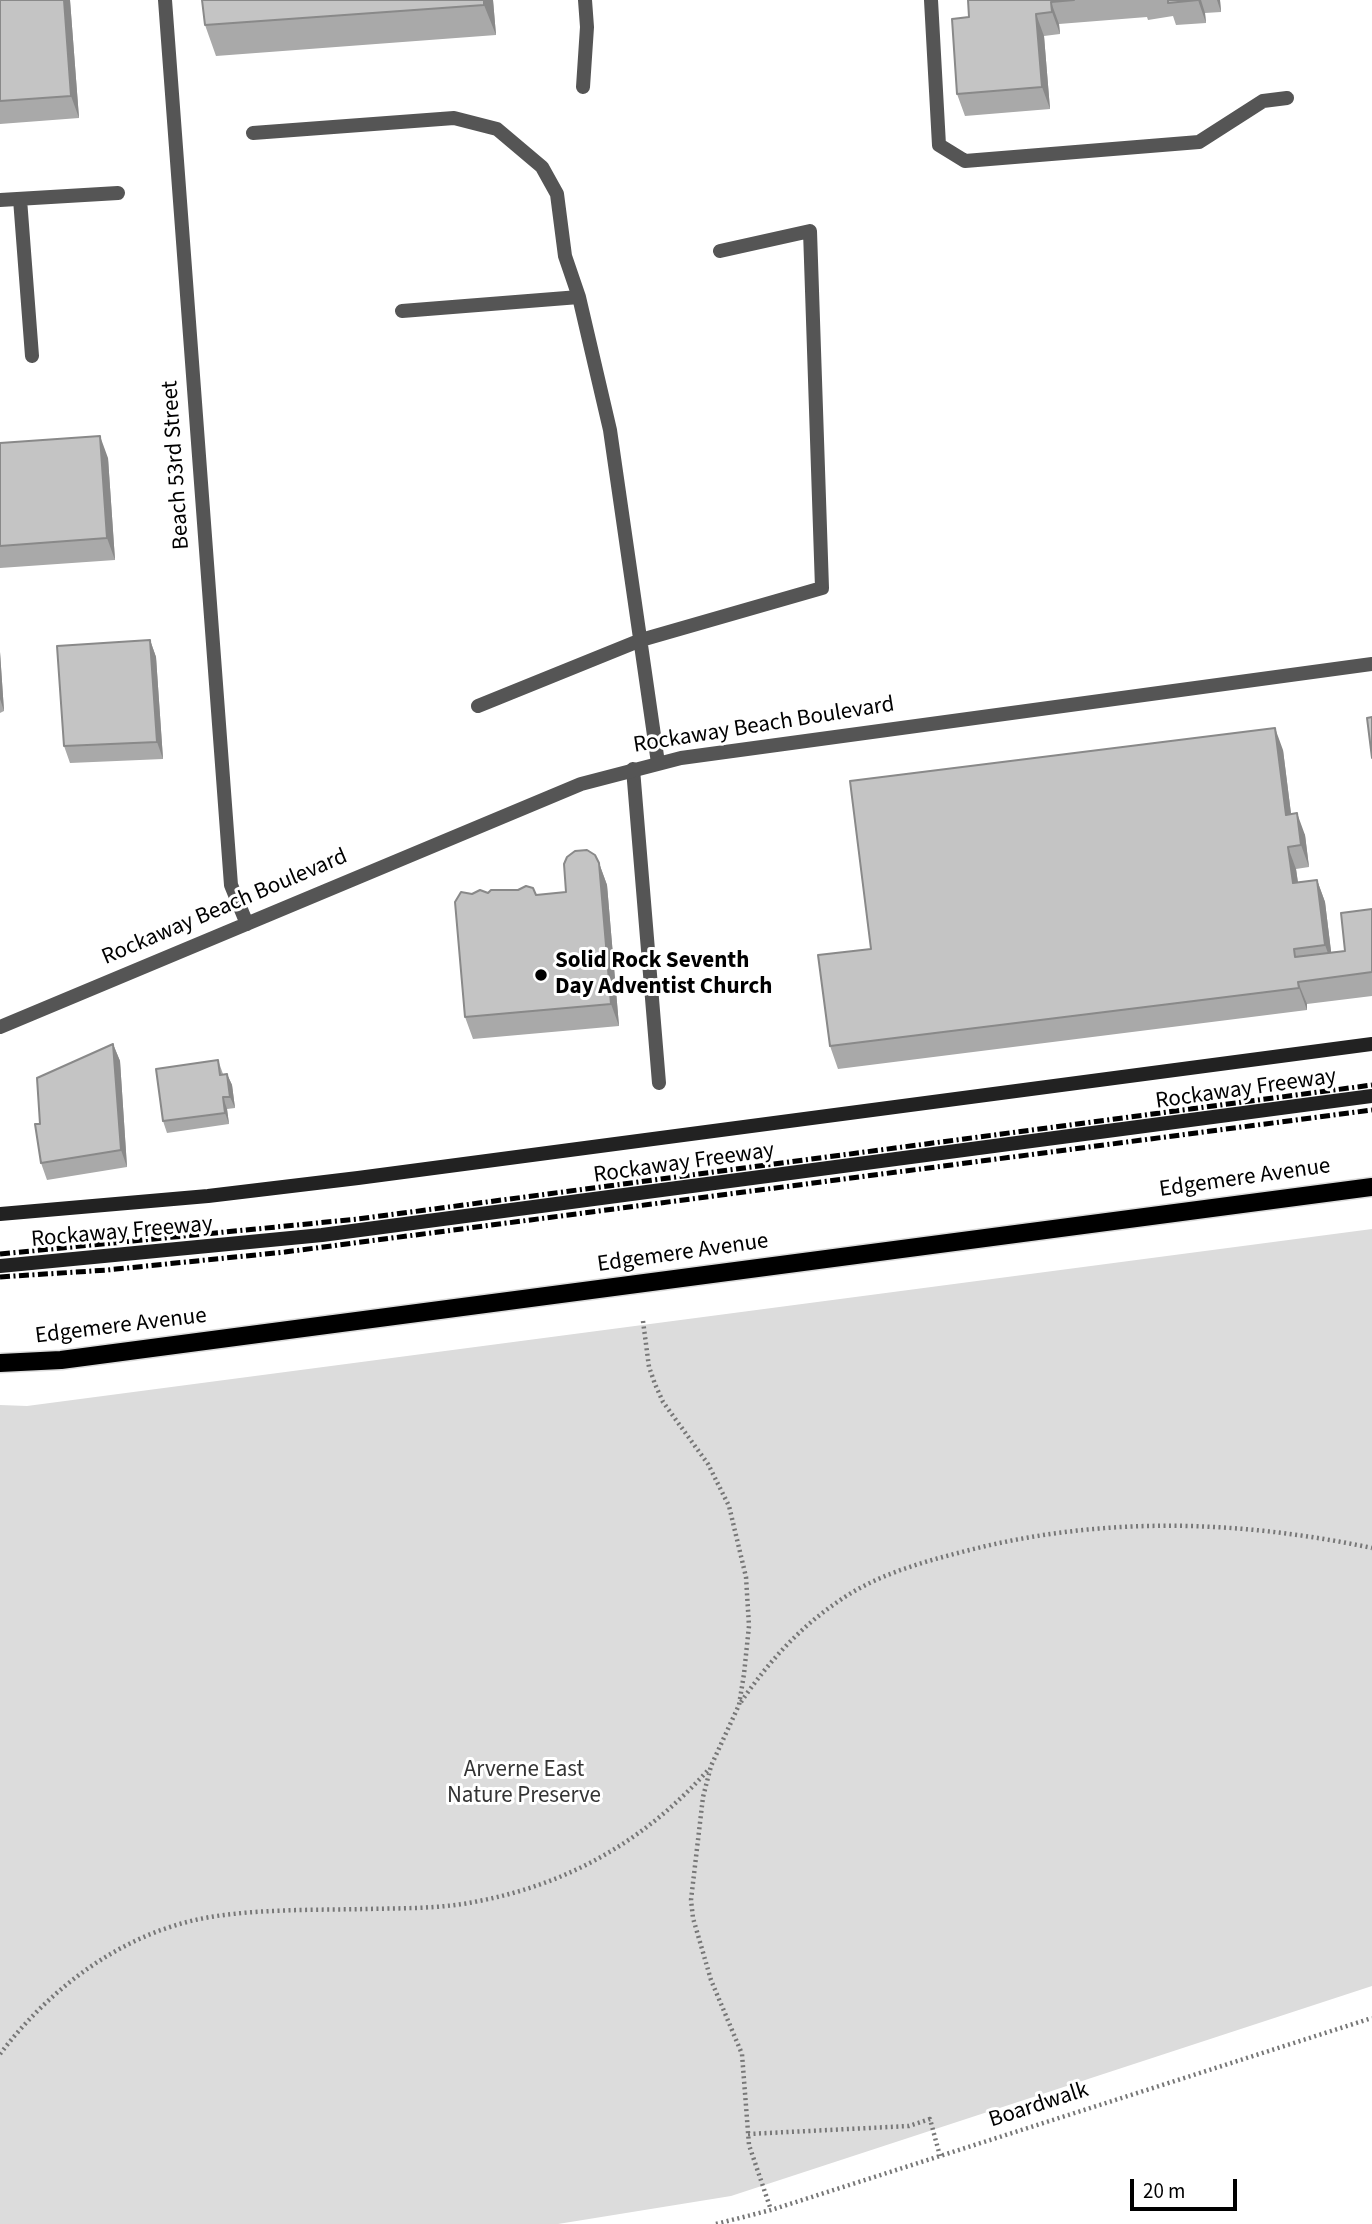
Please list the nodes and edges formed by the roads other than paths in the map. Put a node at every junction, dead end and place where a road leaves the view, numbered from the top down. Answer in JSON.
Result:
{"nodes":[{"id":1,"x":165,"y":0,"type":"edge"},
{"id":2,"x":585,"y":0,"type":"edge"},
{"id":3,"x":931,"y":0,"type":"edge"},
{"id":4,"x":583,"y":87,"type":"dead end"},
{"id":5,"x":1287,"y":97,"type":"dead end"},
{"id":6,"x":253,"y":133,"type":"dead end"},
{"id":7,"x":118,"y":193,"type":"dead end"},
{"id":8,"x":20,"y":199,"type":"junction"},
{"id":9,"x":0,"y":200,"type":"edge"},
{"id":10,"x":720,"y":251,"type":"dead end"},
{"id":11,"x":579,"y":298,"type":"junction"},
{"id":12,"x":402,"y":311,"type":"dead end"},
{"id":13,"x":32,"y":356,"type":"dead end"},
{"id":14,"x":641,"y":640,"type":"junction"},
{"id":15,"x":1372,"y":664,"type":"edge"},
{"id":16,"x":478,"y":706,"type":"dead end"},
{"id":17,"x":658,"y":763,"type":"junction"},
{"id":18,"x":632,"y":769,"type":"junction"},
{"id":19,"x":247,"y":924,"type":"junction"},
{"id":20,"x":0,"y":1027,"type":"edge"},
{"id":21,"x":1372,"y":1044,"type":"edge"},
{"id":22,"x":659,"y":1083,"type":"dead end"},
{"id":23,"x":1372,"y":1096,"type":"edge"},
{"id":24,"x":1372,"y":1187,"type":"edge"},
{"id":25,"x":0,"y":1213,"type":"edge"},
{"id":26,"x":0,"y":1266,"type":"edge"},
{"id":27,"x":0,"y":1363,"type":"edge"}],
"edges":[{"from":1,"to":19,"type":"street","name":"Beach 53rd Street"},
{"from":2,"to":4,"type":"street"},
{"from":3,"to":5,"type":"street"},
{"from":6,"to":11,"type":"street"},
{"from":7,"to":8,"type":"street"},
{"from":8,"to":9,"type":"street"},
{"from":8,"to":13,"type":"street"},
{"from":10,"to":14,"type":"street"},
{"from":11,"to":12,"type":"street"},
{"from":11,"to":14,"type":"street"},
{"from":14,"to":16,"type":"street"},
{"from":14,"to":17,"type":"street"},
{"from":15,"to":17,"type":"street","name":"Rockaway Beach Boulevard"},
{"from":17,"to":18,"type":"street","name":"Rockaway Beach Boulevard"},
{"from":18,"to":19,"type":"street","name":"Rockaway Beach Boulevard"},
{"from":18,"to":22,"type":"street"},
{"from":19,"to":20,"type":"street","name":"Rockaway Beach Boulevard"},
{"from":21,"to":25,"type":"street","name":"Rockaway Freeway"},
{"from":23,"to":26,"type":"street","name":"Rockaway Freeway"},
{"from":24,"to":27,"type":"main road","name":"Edgemere Avenue"}]}
